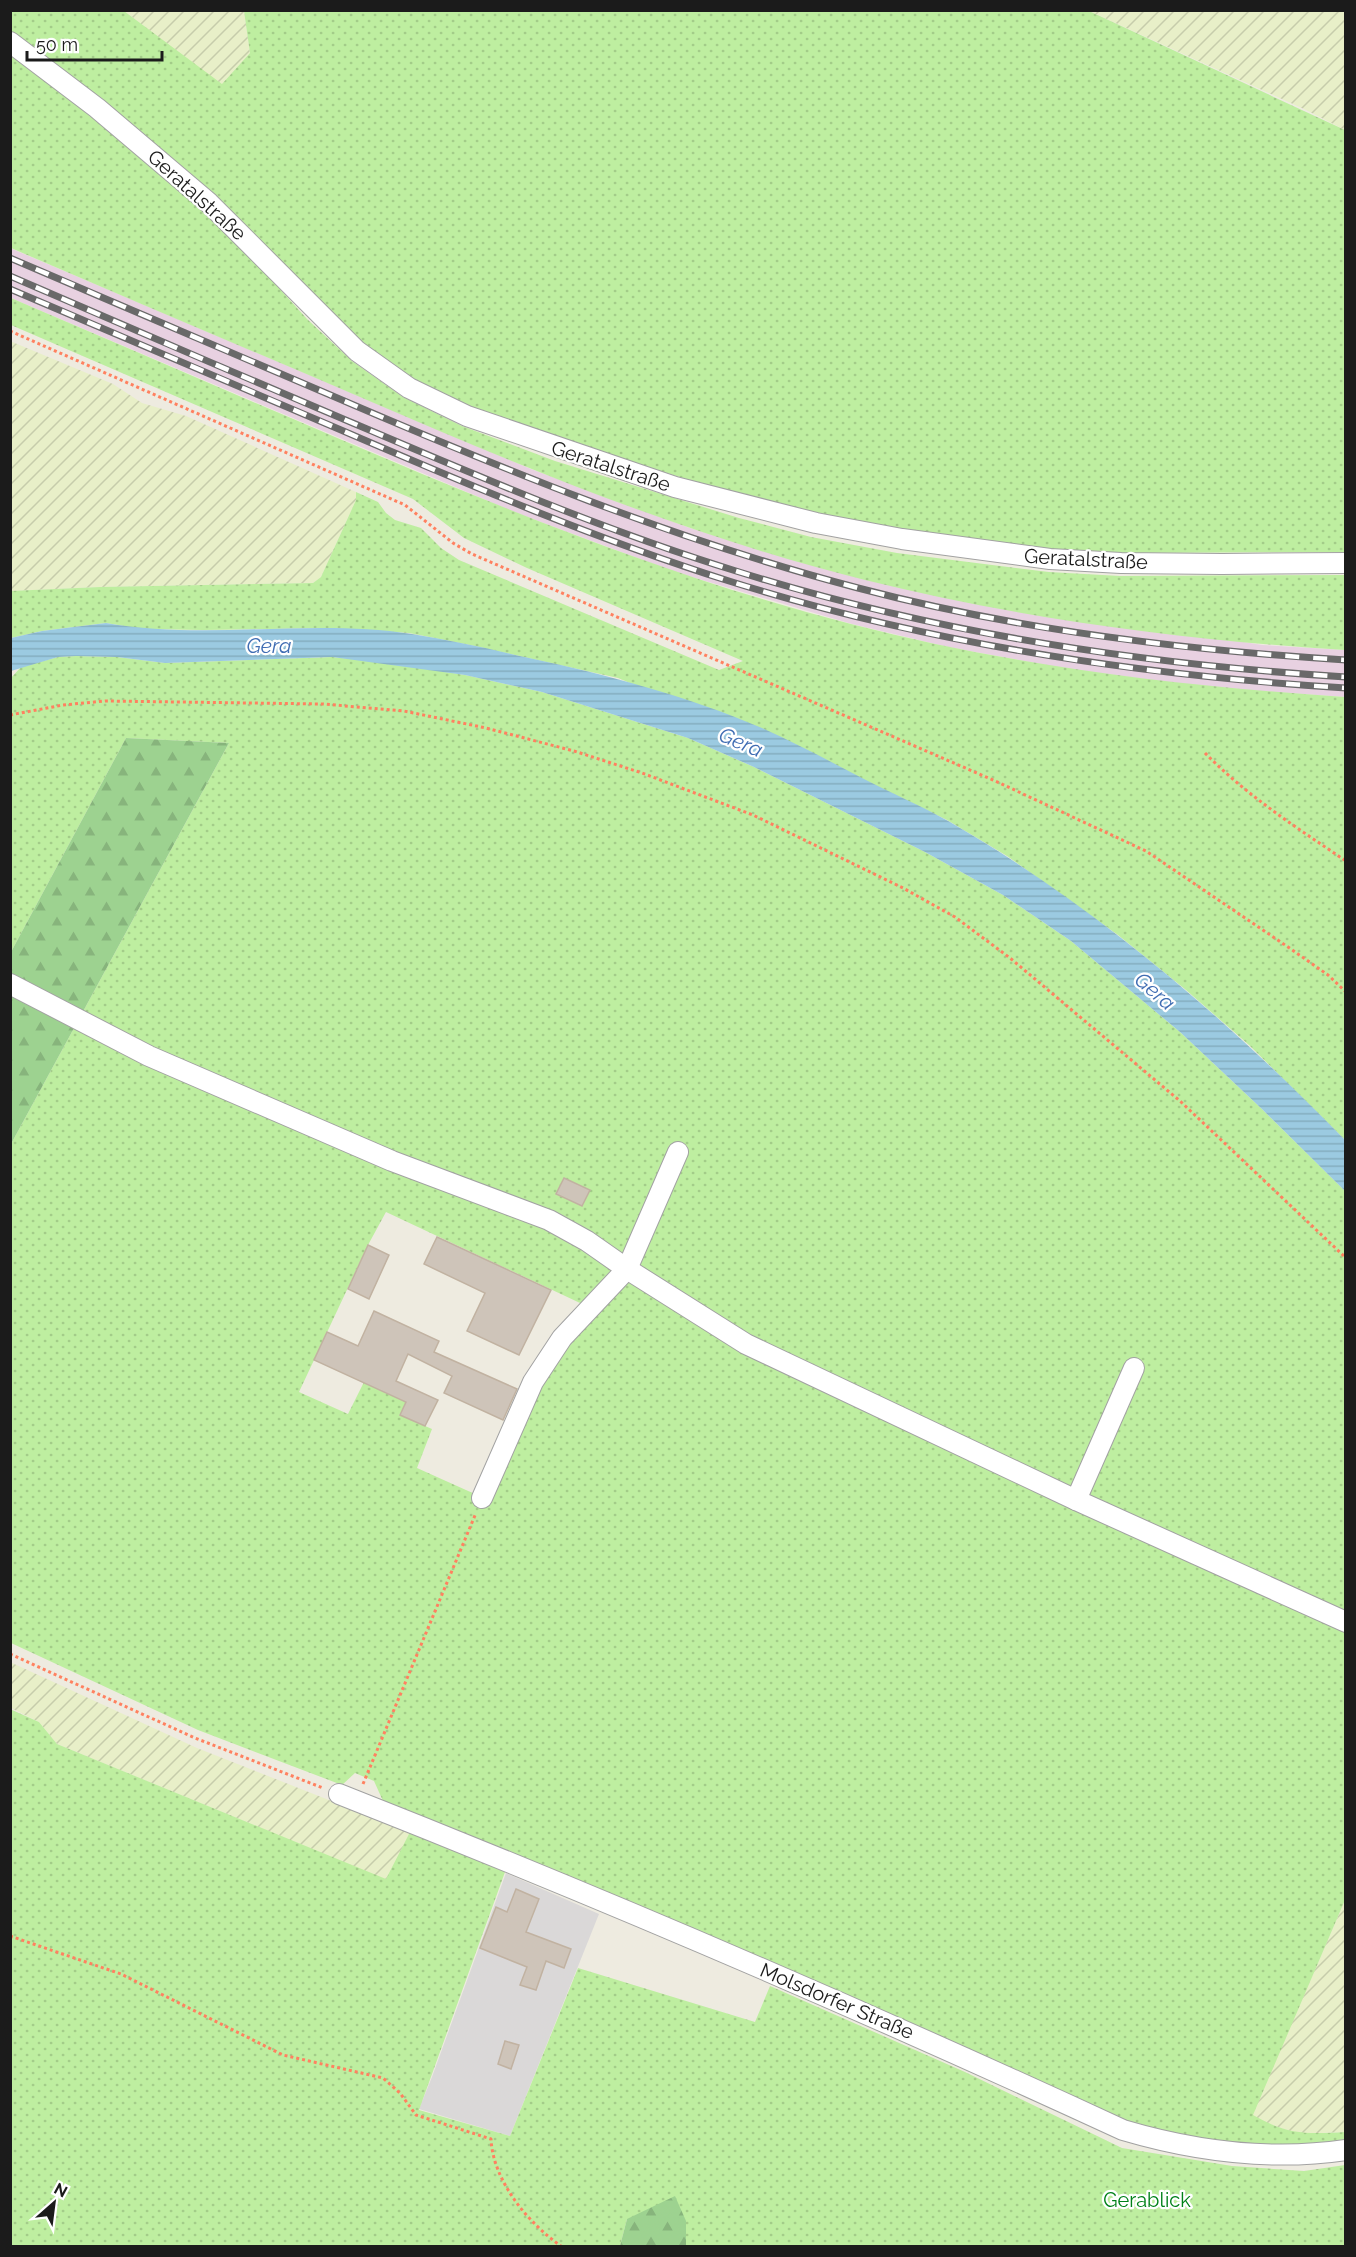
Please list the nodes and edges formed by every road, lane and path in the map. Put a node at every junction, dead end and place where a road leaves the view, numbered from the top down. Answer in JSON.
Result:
{"nodes":[{"id":1,"x":10,"y":42,"type":"edge"},
{"id":2,"x":10,"y":331,"type":"edge"},
{"id":3,"x":1346,"y":563,"type":"edge"},
{"id":4,"x":10,"y":715,"type":"edge"},
{"id":5,"x":1205,"y":753,"type":"dead end"},
{"id":6,"x":1346,"y":861,"type":"edge"},
{"id":7,"x":10,"y":984,"type":"edge"},
{"id":8,"x":1346,"y":992,"type":"edge"},
{"id":9,"x":678,"y":1152,"type":"dead end"},
{"id":10,"x":1346,"y":1258,"type":"edge"},
{"id":11,"x":627,"y":1269,"type":"junction"},
{"id":12,"x":1134,"y":1368,"type":"dead end"},
{"id":13,"x":482,"y":1498,"type":"joint"},
{"id":14,"x":1076,"y":1500,"type":"junction"},
{"id":15,"x":1346,"y":1622,"type":"edge"},
{"id":16,"x":10,"y":1654,"type":"edge"},
{"id":17,"x":365,"y":1778,"type":"dead end"},
{"id":18,"x":339,"y":1794,"type":"joint"},
{"id":19,"x":10,"y":1936,"type":"edge"},
{"id":20,"x":1346,"y":2150,"type":"edge"},
{"id":21,"x":561,"y":2247,"type":"edge"}],
"edges":[{"from":1,"to":3,"type":"street","name":"Geratalstraße"},
{"from":2,"to":8,"type":"path"},
{"from":4,"to":10,"type":"path"},
{"from":5,"to":6,"type":"path"},
{"from":7,"to":11,"type":"street"},
{"from":9,"to":11,"type":"street"},
{"from":11,"to":13,"type":"street"},
{"from":11,"to":14,"type":"street"},
{"from":12,"to":14,"type":"street"},
{"from":13,"to":17,"type":"path"},
{"from":14,"to":15,"type":"street"},
{"from":16,"to":18,"type":"path"},
{"from":18,"to":20,"type":"street","name":"Molsdorfer Straße"},
{"from":19,"to":21,"type":"path"}]}
